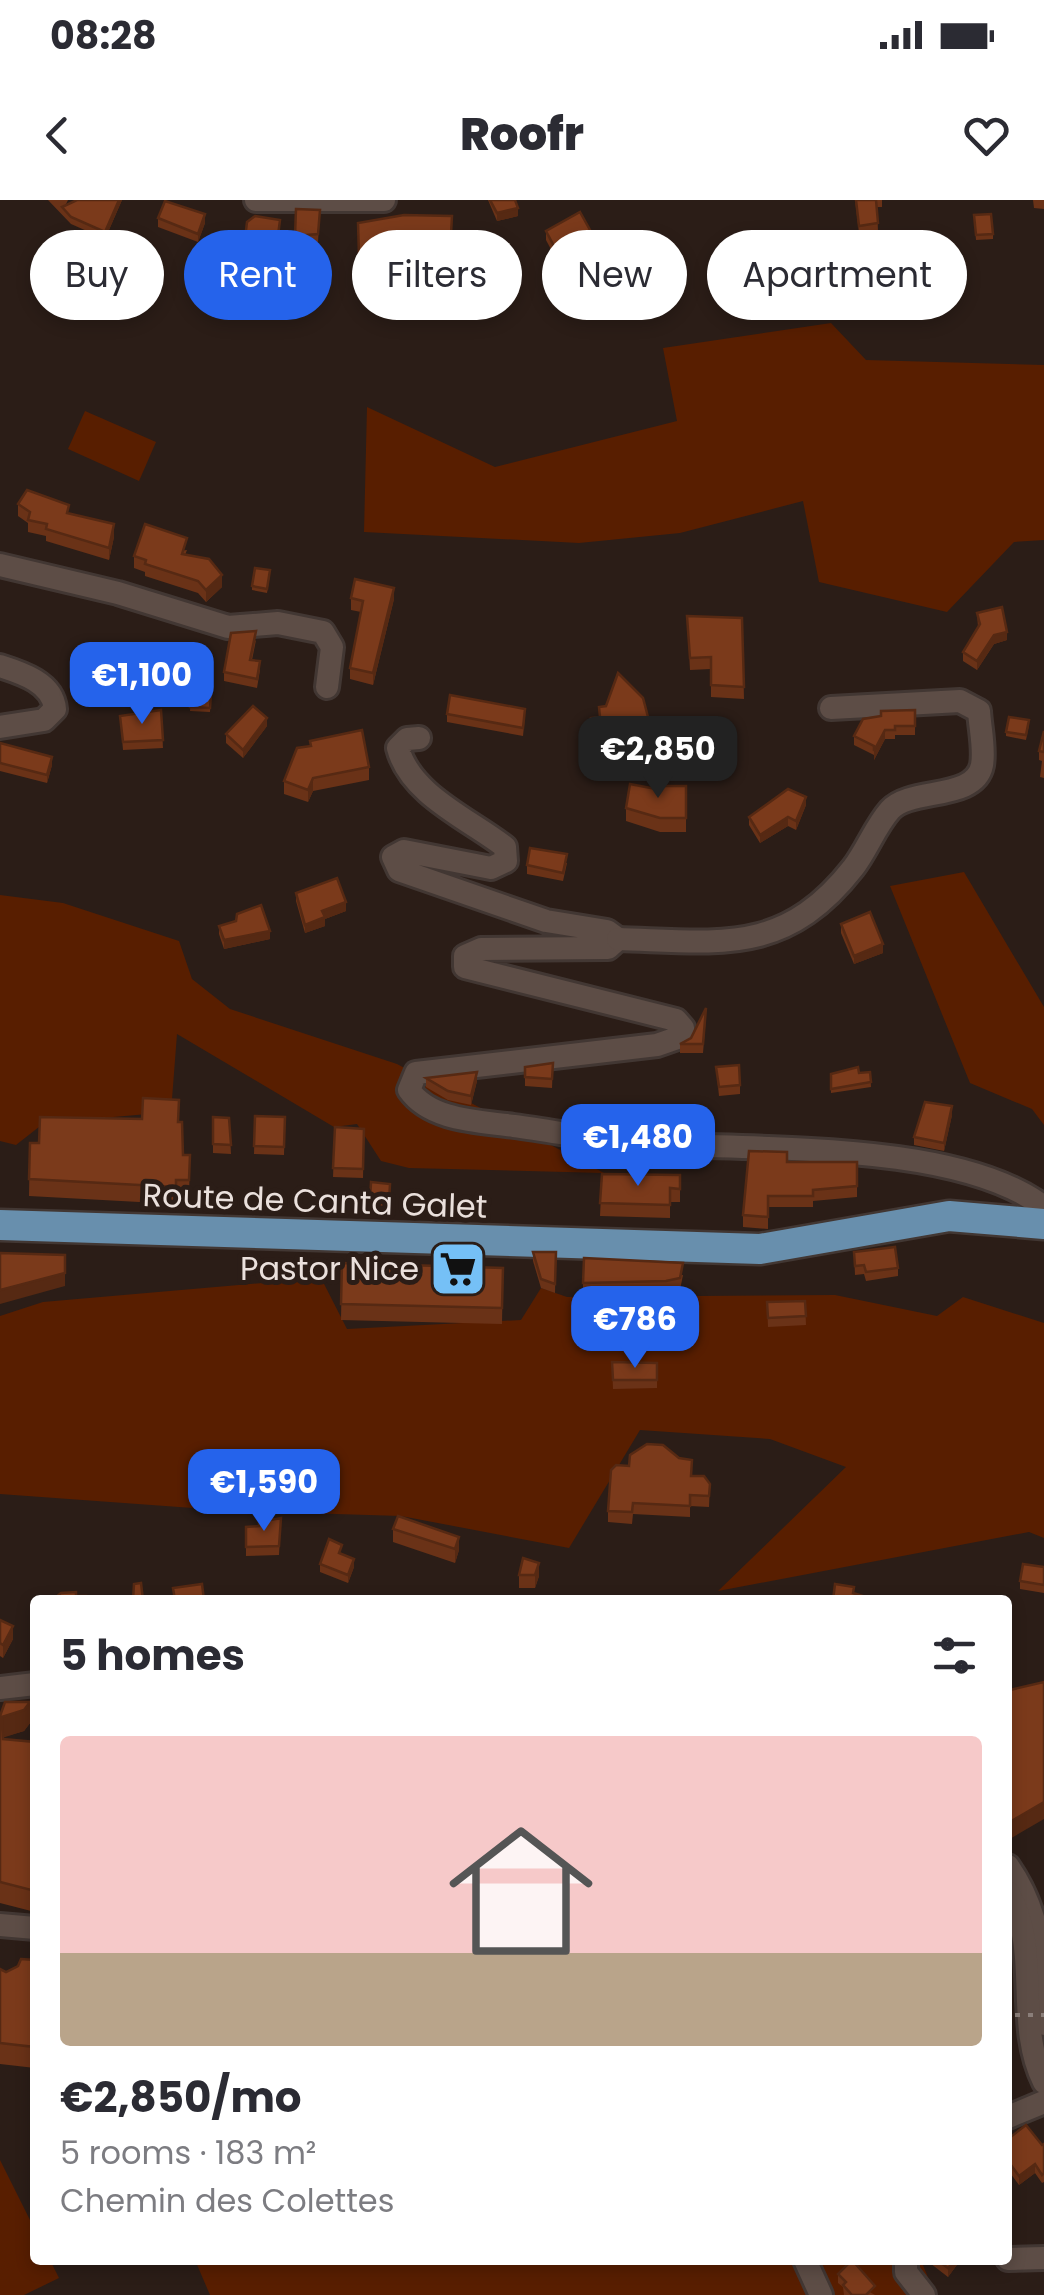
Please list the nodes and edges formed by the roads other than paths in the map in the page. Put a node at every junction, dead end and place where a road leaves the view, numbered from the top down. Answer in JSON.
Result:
{"nodes":[{"id":1,"x":256,"y":200,"type":"edge"},
{"id":2,"x":384,"y":200,"type":"edge"},
{"id":3,"x":0,"y":565,"type":"edge"},
{"id":4,"x":0,"y":666,"type":"edge"},
{"id":5,"x":327,"y":686,"type":"dead end"},
{"id":6,"x":831,"y":708,"type":"dead end"},
{"id":7,"x":0,"y":728,"type":"edge"},
{"id":8,"x":420,"y":738,"type":"dead end"},
{"id":9,"x":618,"y":939,"type":"junction"},
{"id":10,"x":1044,"y":1207,"type":"edge"},
{"id":11,"x":1044,"y":1224,"type":"edge"},
{"id":12,"x":0,"y":1225,"type":"edge"},
{"id":13,"x":30,"y":1685,"type":"edge"},
{"id":14,"x":0,"y":1688,"type":"edge"},
{"id":15,"x":1012,"y":1872,"type":"edge"},
{"id":16,"x":1012,"y":1900,"type":"edge"},
{"id":17,"x":0,"y":1925,"type":"edge"},
{"id":18,"x":30,"y":1928,"type":"edge"},
{"id":19,"x":1037,"y":1947,"type":"edge"},
{"id":20,"x":1044,"y":2024,"type":"edge"},
{"id":21,"x":1044,"y":2082,"type":"edge"},
{"id":22,"x":1044,"y":2102,"type":"edge"},
{"id":23,"x":1012,"y":2112,"type":"edge"},
{"id":24,"x":1012,"y":2258,"type":"edge"},
{"id":25,"x":1044,"y":2258,"type":"edge"},
{"id":26,"x":794,"y":2265,"type":"edge"},
{"id":27,"x":807,"y":2265,"type":"edge"},
{"id":28,"x":906,"y":2265,"type":"edge"},
{"id":29,"x":801,"y":2295,"type":"edge"},
{"id":30,"x":820,"y":2295,"type":"edge"},
{"id":31,"x":924,"y":2295,"type":"edge"}],
"edges":[{"from":1,"to":2,"type":"street"},
{"from":3,"to":5,"type":"street"},
{"from":4,"to":7,"type":"street"},
{"from":6,"to":9,"type":"street"},
{"from":8,"to":9,"type":"street"},
{"from":9,"to":10,"type":"street"},
{"from":11,"to":12,"type":"main road","name":"Route de Canta Galet"},
{"from":13,"to":14,"type":"street"},
{"from":15,"to":19,"type":"street"},
{"from":16,"to":19,"type":"street"},
{"from":17,"to":18,"type":"street"},
{"from":19,"to":20,"type":"street"},
{"from":19,"to":21,"type":"street"},
{"from":22,"to":23,"type":"street"},
{"from":24,"to":25,"type":"street"},
{"from":26,"to":29,"type":"street"},
{"from":27,"to":30,"type":"street"},
{"from":28,"to":31,"type":"street"}]}
